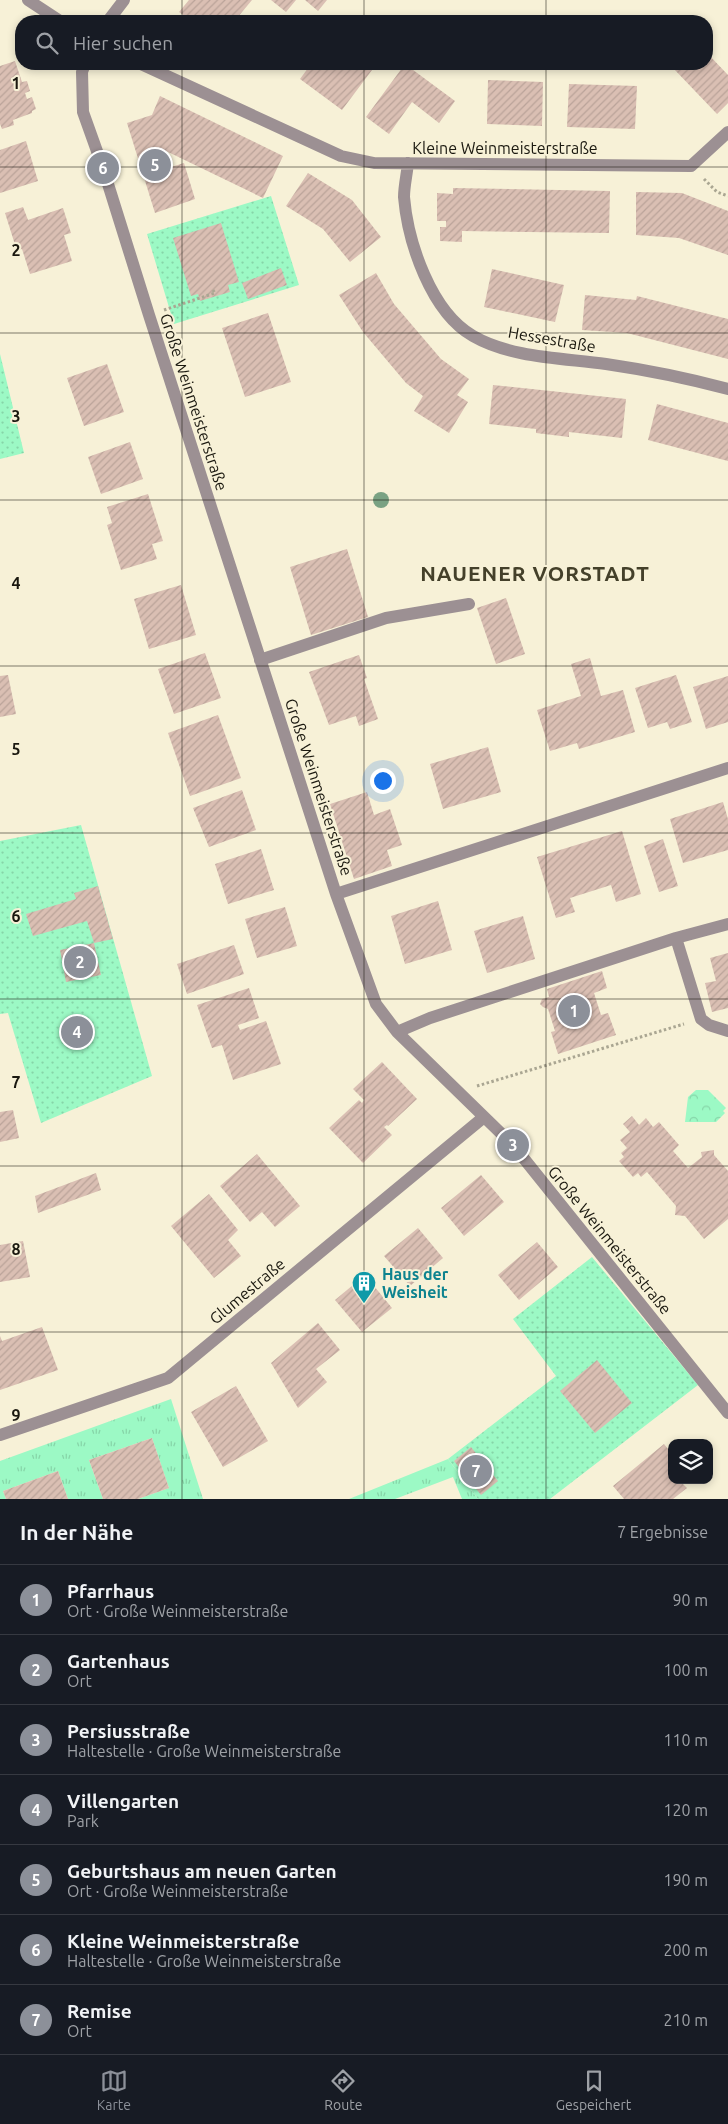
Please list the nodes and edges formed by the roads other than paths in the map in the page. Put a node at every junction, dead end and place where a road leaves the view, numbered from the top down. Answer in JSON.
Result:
{"nodes":[{"id":1,"x":28,"y":0,"type":"edge"},
{"id":2,"x":124,"y":0,"type":"edge"},
{"id":3,"x":51,"y":15,"type":"edge"},
{"id":4,"x":113,"y":15,"type":"edge"},
{"id":5,"x":83,"y":70,"type":"edge"},
{"id":6,"x":154,"y":70,"type":"edge"},
{"id":7,"x":728,"y":132,"type":"edge"},
{"id":8,"x":408,"y":163,"type":"junction"},
{"id":9,"x":728,"y":389,"type":"edge"},
{"id":10,"x":469,"y":604,"type":"dead end"},
{"id":11,"x":260,"y":660,"type":"junction"},
{"id":12,"x":728,"y":768,"type":"edge"},
{"id":13,"x":336,"y":894,"type":"junction"},
{"id":14,"x":728,"y":924,"type":"edge"},
{"id":15,"x":676,"y":938,"type":"junction"},
{"id":16,"x":728,"y":1031,"type":"edge"},
{"id":17,"x":397,"y":1032,"type":"junction"},
{"id":18,"x":484,"y":1117,"type":"junction"},
{"id":19,"x":728,"y":1413,"type":"edge"},
{"id":20,"x":0,"y":1435,"type":"edge"}],
"edges":[{"from":1,"to":3,"type":"street"},
{"from":2,"to":4,"type":"street"},
{"from":5,"to":11,"type":"street","name":"Große Weinmeisterstraße"},
{"from":6,"to":8,"type":"street","name":"Kleine Weinmeisterstraße"},
{"from":7,"to":8,"type":"street","name":"Kleine Weinmeisterstraße"},
{"from":8,"to":9,"type":"street","name":"Hessestraße"},
{"from":10,"to":11,"type":"street"},
{"from":11,"to":13,"type":"street","name":"Große Weinmeisterstraße"},
{"from":12,"to":13,"type":"street"},
{"from":13,"to":17,"type":"street","name":"Große Weinmeisterstraße"},
{"from":14,"to":15,"type":"street"},
{"from":15,"to":16,"type":"street"},
{"from":15,"to":17,"type":"street"},
{"from":17,"to":18,"type":"street","name":"Große Weinmeisterstraße"},
{"from":18,"to":19,"type":"street","name":"Große Weinmeisterstraße"},
{"from":18,"to":20,"type":"street","name":"Glumestraße"}]}
